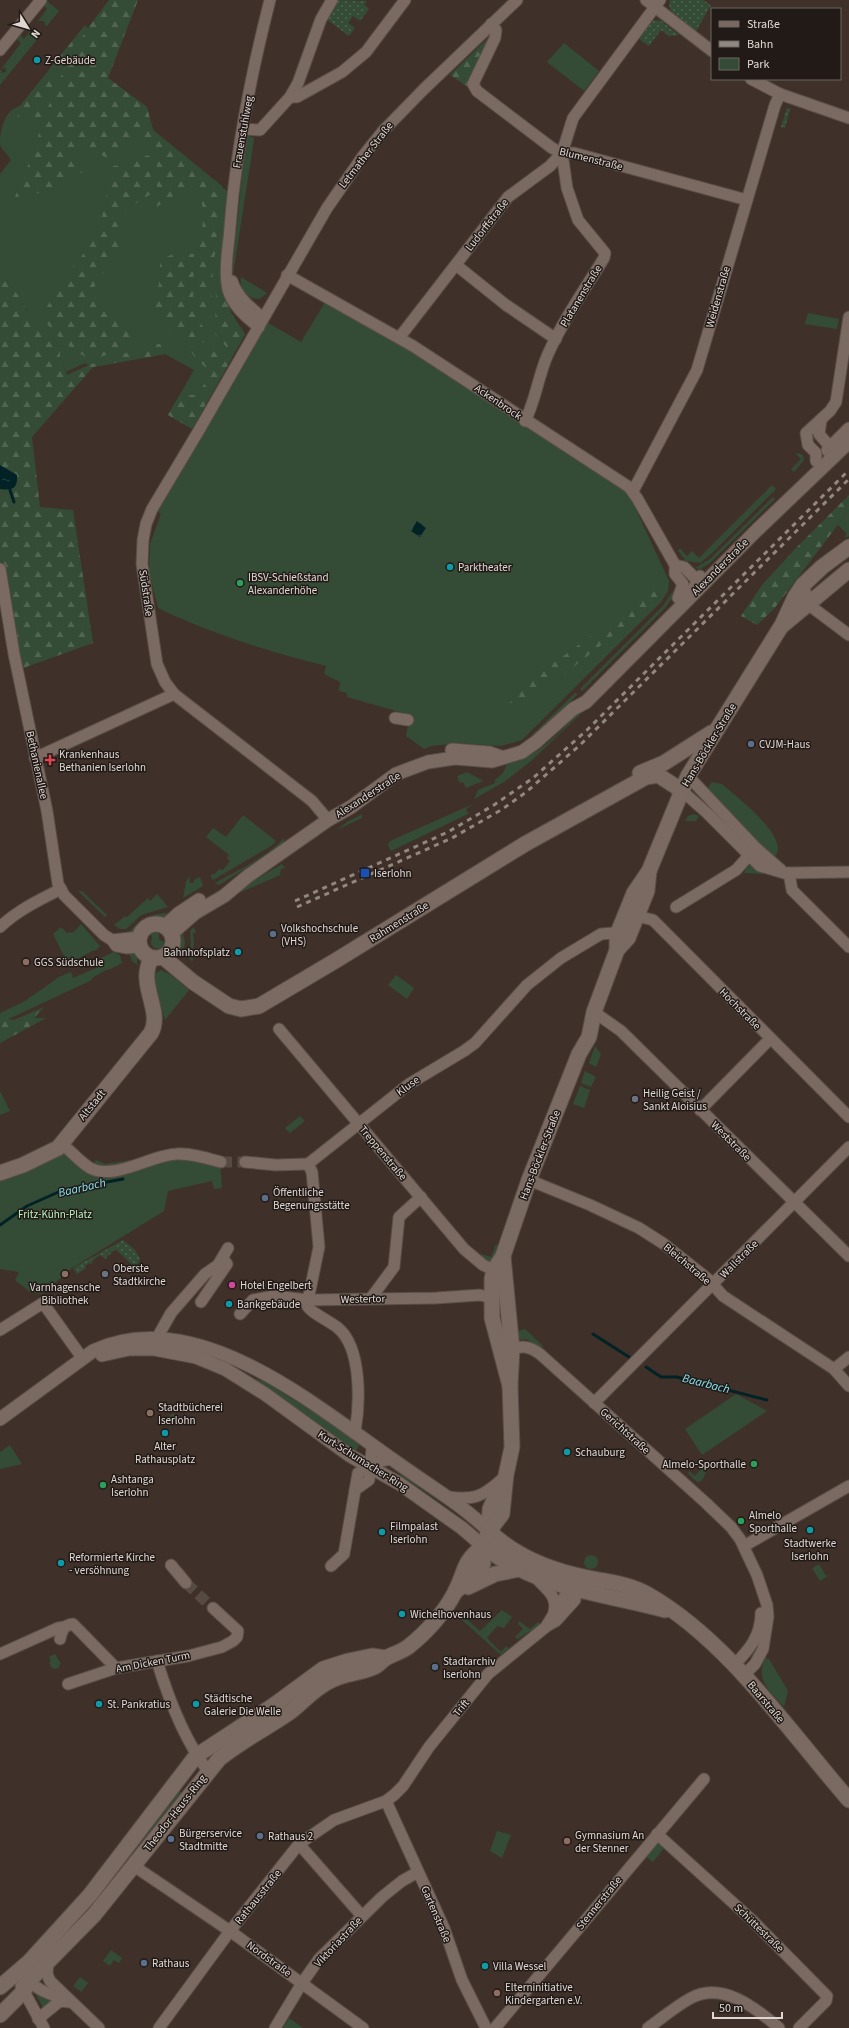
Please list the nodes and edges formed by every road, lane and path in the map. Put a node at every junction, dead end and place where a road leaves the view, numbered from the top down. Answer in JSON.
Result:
{"nodes":[{"id":1,"x":41,"y":0,"type":"edge"},
{"id":2,"x":270,"y":0,"type":"edge"},
{"id":3,"x":332,"y":0,"type":"edge"},
{"id":4,"x":404,"y":0,"type":"edge"},
{"id":5,"x":517,"y":0,"type":"edge"},
{"id":6,"x":646,"y":0,"type":"edge"},
{"id":7,"x":658,"y":4,"type":"edge"},
{"id":8,"x":491,"y":24,"type":"junction"},
{"id":9,"x":0,"y":50,"type":"edge"},
{"id":10,"x":711,"y":50,"type":"edge"},
{"id":11,"x":753,"y":80,"type":"edge"},
{"id":12,"x":780,"y":94,"type":"junction"},
{"id":13,"x":290,"y":97,"type":"junction"},
{"id":14,"x":849,"y":118,"type":"edge"},
{"id":15,"x":243,"y":129,"type":"junction"},
{"id":16,"x":562,"y":153,"type":"junction"},
{"id":17,"x":747,"y":200,"type":"junction"},
{"id":18,"x":456,"y":266,"type":"junction"},
{"id":19,"x":287,"y":275,"type":"junction"},
{"id":20,"x":849,"y":317,"type":"edge"},
{"id":21,"x":261,"y":323,"type":"junction"},
{"id":22,"x":399,"y":338,"type":"junction"},
{"id":23,"x":556,"y":339,"type":"junction"},
{"id":24,"x":821,"y":420,"type":"junction"},
{"id":25,"x":525,"y":421,"type":"junction"},
{"id":26,"x":849,"y":429,"type":"edge"},
{"id":27,"x":848,"y":443,"type":"edge"},
{"id":28,"x":830,"y":448,"type":"junction"},
{"id":29,"x":821,"y":459,"type":"junction"},
{"id":30,"x":632,"y":491,"type":"junction"},
{"id":31,"x":849,"y":547,"type":"edge"},
{"id":32,"x":849,"y":554,"type":"edge"},
{"id":33,"x":849,"y":562,"type":"edge"},
{"id":34,"x":0,"y":569,"type":"edge"},
{"id":35,"x":849,"y":570,"type":"edge"},
{"id":36,"x":694,"y":583,"type":"junction"},
{"id":37,"x":808,"y":598,"type":"junction"},
{"id":38,"x":782,"y":625,"type":"junction"},
{"id":39,"x":849,"y":635,"type":"edge"},
{"id":40,"x":174,"y":694,"type":"junction"},
{"id":41,"x":572,"y":709,"type":"junction"},
{"id":42,"x":395,"y":718,"type":"dead end"},
{"id":43,"x":408,"y":720,"type":"dead end"},
{"id":44,"x":715,"y":731,"type":"junction"},
{"id":45,"x":35,"y":758,"type":"junction"},
{"id":46,"x":656,"y":766,"type":"junction"},
{"id":47,"x":688,"y":776,"type":"junction"},
{"id":48,"x":681,"y":790,"type":"junction"},
{"id":49,"x":590,"y":807,"type":"junction"},
{"id":50,"x":328,"y":820,"type":"junction"},
{"id":51,"x":752,"y":852,"type":"junction"},
{"id":52,"x":849,"y":872,"type":"edge"},
{"id":53,"x":787,"y":873,"type":"junction"},
{"id":54,"x":60,"y":889,"type":"junction"},
{"id":55,"x":676,"y":907,"type":"dead end"},
{"id":56,"x":632,"y":912,"type":"junction"},
{"id":57,"x":0,"y":927,"type":"edge"},
{"id":58,"x":168,"y":930,"type":"junction"},
{"id":59,"x":617,"y":934,"type":"junction"},
{"id":60,"x":849,"y":947,"type":"edge"},
{"id":61,"x":151,"y":950,"type":"junction"},
{"id":62,"x":618,"y":950,"type":"junction"},
{"id":63,"x":594,"y":1012,"type":"junction"},
{"id":64,"x":279,"y":1029,"type":"dead end"},
{"id":65,"x":770,"y":1039,"type":"junction"},
{"id":66,"x":700,"y":1110,"type":"junction"},
{"id":67,"x":849,"y":1118,"type":"edge"},
{"id":68,"x":360,"y":1125,"type":"junction"},
{"id":69,"x":62,"y":1144,"type":"junction"},
{"id":70,"x":849,"y":1147,"type":"edge"},
{"id":71,"x":221,"y":1162,"type":"tunnel mouth"},
{"id":72,"x":246,"y":1162,"type":"tunnel mouth"},
{"id":73,"x":308,"y":1164,"type":"junction"},
{"id":74,"x":1,"y":1173,"type":"edge"},
{"id":75,"x":529,"y":1180,"type":"junction"},
{"id":76,"x":421,"y":1197,"type":"junction"},
{"id":77,"x":795,"y":1203,"type":"junction"},
{"id":78,"x":228,"y":1248,"type":"dead end"},
{"id":79,"x":503,"y":1256,"type":"junction"},
{"id":80,"x":849,"y":1256,"type":"edge"},
{"id":81,"x":223,"y":1259,"type":"junction"},
{"id":82,"x":494,"y":1270,"type":"junction"},
{"id":83,"x":713,"y":1285,"type":"junction"},
{"id":84,"x":371,"y":1298,"type":"junction"},
{"id":85,"x":308,"y":1300,"type":"junction"},
{"id":86,"x":201,"y":1302,"type":"dead end"},
{"id":87,"x":492,"y":1302,"type":"junction"},
{"id":88,"x":240,"y":1314,"type":"dead end"},
{"id":89,"x":0,"y":1330,"type":"edge"},
{"id":90,"x":156,"y":1338,"type":"junction"},
{"id":91,"x":512,"y":1349,"type":"junction"},
{"id":92,"x":849,"y":1357,"type":"edge"},
{"id":93,"x":83,"y":1359,"type":"junction"},
{"id":94,"x":249,"y":1366,"type":"junction"},
{"id":95,"x":834,"y":1369,"type":"junction"},
{"id":96,"x":241,"y":1378,"type":"junction"},
{"id":97,"x":510,"y":1386,"type":"junction"},
{"id":98,"x":849,"y":1386,"type":"edge"},
{"id":99,"x":594,"y":1403,"type":"junction"},
{"id":100,"x":0,"y":1419,"type":"edge"},
{"id":101,"x":354,"y":1432,"type":"junction"},
{"id":102,"x":370,"y":1443,"type":"junction"},
{"id":103,"x":392,"y":1459,"type":"junction"},
{"id":104,"x":369,"y":1467,"type":"junction"},
{"id":105,"x":506,"y":1475,"type":"junction"},
{"id":106,"x":849,"y":1486,"type":"edge"},
{"id":107,"x":449,"y":1498,"type":"junction"},
{"id":108,"x":489,"y":1531,"type":"junction"},
{"id":109,"x":483,"y":1546,"type":"junction"},
{"id":110,"x":744,"y":1546,"type":"junction"},
{"id":111,"x":171,"y":1565,"type":"dead end"},
{"id":112,"x":331,"y":1566,"type":"dead end"},
{"id":113,"x":520,"y":1570,"type":"junction"},
{"id":114,"x":534,"y":1576,"type":"junction"},
{"id":115,"x":586,"y":1578,"type":"junction"},
{"id":116,"x":186,"y":1583,"type":"tunnel mouth"},
{"id":117,"x":575,"y":1590,"type":"junction"},
{"id":118,"x":456,"y":1591,"type":"junction"},
{"id":119,"x":213,"y":1608,"type":"tunnel mouth"},
{"id":120,"x":554,"y":1612,"type":"junction"},
{"id":121,"x":674,"y":1613,"type":"junction"},
{"id":122,"x":547,"y":1626,"type":"junction"},
{"id":123,"x":64,"y":1628,"type":"junction"},
{"id":124,"x":60,"y":1638,"type":"dead end"},
{"id":125,"x":0,"y":1654,"type":"edge"},
{"id":126,"x":386,"y":1658,"type":"junction"},
{"id":127,"x":157,"y":1661,"type":"junction"},
{"id":128,"x":116,"y":1668,"type":"junction"},
{"id":129,"x":739,"y":1670,"type":"junction"},
{"id":130,"x":68,"y":1684,"type":"dead end"},
{"id":131,"x":196,"y":1756,"type":"junction"},
{"id":132,"x":208,"y":1771,"type":"junction"},
{"id":133,"x":704,"y":1779,"type":"dead end"},
{"id":134,"x":386,"y":1800,"type":"junction"},
{"id":135,"x":849,"y":1800,"type":"edge"},
{"id":136,"x":657,"y":1834,"type":"junction"},
{"id":137,"x":299,"y":1844,"type":"junction"},
{"id":138,"x":134,"y":1866,"type":"junction"},
{"id":139,"x":418,"y":1872,"type":"junction"},
{"id":140,"x":362,"y":1916,"type":"junction"},
{"id":141,"x":230,"y":1931,"type":"junction"},
{"id":142,"x":48,"y":1963,"type":"junction"},
{"id":143,"x":15,"y":1974,"type":"junction"},
{"id":144,"x":302,"y":1983,"type":"junction"},
{"id":145,"x":26,"y":1986,"type":"junction"},
{"id":146,"x":0,"y":1988,"type":"edge"},
{"id":147,"x":70,"y":2002,"type":"junction"},
{"id":148,"x":0,"y":2015,"type":"edge"},
{"id":149,"x":41,"y":2023,"type":"edge"},
{"id":150,"x":99,"y":2028,"type":"edge"},
{"id":151,"x":159,"y":2028,"type":"edge"},
{"id":152,"x":275,"y":2028,"type":"edge"},
{"id":153,"x":362,"y":2028,"type":"edge"},
{"id":154,"x":486,"y":2028,"type":"edge"},
{"id":155,"x":495,"y":2028,"type":"edge"},
{"id":156,"x":648,"y":2028,"type":"edge"},
{"id":157,"x":779,"y":2028,"type":"edge"},
{"id":158,"x":799,"y":2028,"type":"edge"}],
"edges":[{"from":1,"to":9,"type":"street"},
{"from":2,"to":15,"type":"street","name":"Frauenstuhlweg"},
{"from":3,"to":13,"type":"street"},
{"from":4,"to":13,"type":"street"},
{"from":5,"to":8,"type":"street","name":"Letmather Straße"},
{"from":6,"to":7,"type":"street"},
{"from":7,"to":10,"type":"street"},
{"from":7,"to":16,"type":"street","name":"Ludorffstraße"},
{"from":8,"to":16,"type":"street","name":"Blumenstraße"},
{"from":8,"to":19,"type":"street","name":"Letmather Straße"},
{"from":11,"to":12,"type":"street"},
{"from":12,"to":14,"type":"street"},
{"from":12,"to":17,"type":"street","name":"Weidenstraße"},
{"from":13,"to":15,"type":"street"},
{"from":15,"to":21,"type":"street","name":"Frauenstuhlweg"},
{"from":16,"to":17,"type":"street","name":"Blumenstraße"},
{"from":16,"to":18,"type":"street","name":"Ludorffstraße"},
{"from":16,"to":23,"type":"street","name":"Platanenstraße"},
{"from":17,"to":30,"type":"street","name":"Weidenstraße"},
{"from":18,"to":22,"type":"street","name":"Ludorffstraße"},
{"from":18,"to":23,"type":"street"},
{"from":19,"to":21,"type":"street","name":"Letmather Straße"},
{"from":19,"to":22,"type":"street","name":"Ackenbrock"},
{"from":20,"to":24,"type":"street"},
{"from":21,"to":40,"type":"street","name":"Südstraße"},
{"from":22,"to":25,"type":"street","name":"Ackenbrock"},
{"from":23,"to":25,"type":"street","name":"Platanenstraße"},
{"from":24,"to":28,"type":"street"},
{"from":24,"to":29,"type":"street"},
{"from":25,"to":30,"type":"street","name":"Ackenbrock"},
{"from":26,"to":28,"type":"street"},
{"from":27,"to":29,"type":"street","name":"Alexanderstraße"},
{"from":28,"to":29,"type":"street"},
{"from":29,"to":36,"type":"street","name":"Alexanderstraße"},
{"from":29,"to":36,"type":"street","name":"Alexanderstraße"},
{"from":30,"to":36,"type":"street","name":"Ackenbrock"},
{"from":31,"to":38,"type":"main road","name":"Hans-Böckler-Straße"},
{"from":32,"to":37,"type":"main road","name":"Hans-Böckler-Straße"},
{"from":33,"to":37,"type":"main road"},
{"from":34,"to":45,"type":"street","name":"Bethanienallee"},
{"from":35,"to":37,"type":"main road","name":"Hans-Böckler-Straße"},
{"from":36,"to":41,"type":"street","name":"Alexanderstraße"},
{"from":36,"to":41,"type":"street","name":"Alexanderstraße"},
{"from":37,"to":38,"type":"main road","name":"Hans-Böckler-Straße"},
{"from":37,"to":39,"type":"street"},
{"from":38,"to":44,"type":"main road","name":"Hans-Böckler-Straße"},
{"from":40,"to":45,"type":"street"},
{"from":40,"to":50,"type":"street","name":"Südstraße"},
{"from":41,"to":50,"type":"street","name":"Alexanderstraße"},
{"from":42,"to":43,"type":"street"},
{"from":44,"to":46,"type":"main road","name":"Rahmenstraße"},
{"from":44,"to":47,"type":"main road","name":"Hans-Böckler-Straße"},
{"from":45,"to":54,"type":"street","name":"Bethanienallee"},
{"from":46,"to":47,"type":"main road"},
{"from":46,"to":49,"type":"main road","name":"Rahmenstraße"},
{"from":47,"to":48,"type":"main road","name":"Hans-Böckler-Straße"},
{"from":47,"to":51,"type":"street"},
{"from":48,"to":49,"type":"main road","name":"Rahmenstraße"},
{"from":48,"to":51,"type":"street"},
{"from":48,"to":56,"type":"main road","name":"Hans-Böckler-Straße"},
{"from":49,"to":61,"type":"main road","name":"Rahmenstraße"},
{"from":50,"to":58,"type":"street","name":"Alexanderstraße"},
{"from":51,"to":53,"type":"street"},
{"from":51,"to":55,"type":"street"},
{"from":52,"to":53,"type":"street"},
{"from":53,"to":60,"type":"street"},
{"from":54,"to":57,"type":"street"},
{"from":54,"to":61,"type":"street"},
{"from":56,"to":59,"type":"main road","name":"Hans-Böckler-Straße"},
{"from":56,"to":62,"type":"main road","name":"Hans-Böckler-Straße"},
{"from":56,"to":65,"type":"street","name":"Hochstraße"},
{"from":58,"to":61,"type":"main road"},
{"from":58,"to":61,"type":"main road"},
{"from":59,"to":62,"type":"main road","name":"Hans-Böckler-Straße"},
{"from":59,"to":68,"type":"street","name":"Kluse"},
{"from":61,"to":69,"type":"main road","name":"Altstadt"},
{"from":62,"to":63,"type":"main road","name":"Hans-Böckler-Straße"},
{"from":63,"to":66,"type":"street","name":"Weststraße"},
{"from":63,"to":75,"type":"main road","name":"Hans-Böckler-Straße"},
{"from":64,"to":68,"type":"street","name":"Treppenstraße"},
{"from":65,"to":66,"type":"street"},
{"from":65,"to":67,"type":"street","name":"Hochstraße"},
{"from":66,"to":77,"type":"street","name":"Weststraße"},
{"from":68,"to":73,"type":"street","name":"Kluse"},
{"from":68,"to":76,"type":"street","name":"Treppenstraße"},
{"from":69,"to":71,"type":"street"},
{"from":69,"to":74,"type":"main road","name":"Altstadt"},
{"from":70,"to":77,"type":"street","name":"Wallstraße"},
{"from":72,"to":73,"type":"street"},
{"from":73,"to":85,"type":"street"},
{"from":75,"to":79,"type":"main road","name":"Hans-Böckler-Straße"},
{"from":75,"to":83,"type":"street","name":"Bleichstraße"},
{"from":76,"to":82,"type":"street","name":"Treppenstraße"},
{"from":76,"to":84,"type":"street"},
{"from":77,"to":80,"type":"street","name":"Weststraße"},
{"from":77,"to":83,"type":"street","name":"Wallstraße"},
{"from":78,"to":81,"type":"street"},
{"from":79,"to":82,"type":"main road","name":"Hans-Böckler-Straße"},
{"from":79,"to":91,"type":"main road","name":"Hans-Böckler-Straße"},
{"from":81,"to":86,"type":"street"},
{"from":81,"to":90,"type":"street"},
{"from":82,"to":87,"type":"main road","name":"Hans-Böckler-Straße"},
{"from":83,"to":95,"type":"street","name":"Bleichstraße"},
{"from":83,"to":99,"type":"street","name":"Wallstraße"},
{"from":84,"to":85,"type":"street","name":"Westertor"},
{"from":84,"to":87,"type":"street","name":"Westertor"},
{"from":85,"to":88,"type":"street","name":"Westertor"},
{"from":85,"to":101,"type":"street"},
{"from":87,"to":91,"type":"street"},
{"from":87,"to":97,"type":"main road","name":"Hans-Böckler-Straße"},
{"from":89,"to":93,"type":"street"},
{"from":90,"to":93,"type":"street","name":"Kurt-Schumacher-Ring"},
{"from":90,"to":94,"type":"street","name":"Kurt-Schumacher-Ring"},
{"from":91,"to":97,"type":"main road","name":"Hans-Böckler-Straße"},
{"from":91,"to":99,"type":"street","name":"Gerichtstraße"},
{"from":92,"to":95,"type":"street"},
{"from":93,"to":96,"type":"street","name":"Kurt-Schumacher-Ring"},
{"from":93,"to":100,"type":"street","name":"Kurt-Schumacher-Ring"},
{"from":94,"to":96,"type":"street"},
{"from":94,"to":101,"type":"street","name":"Kurt-Schumacher-Ring"},
{"from":95,"to":98,"type":"street","name":"Bleichstraße"},
{"from":96,"to":104,"type":"street","name":"Kurt-Schumacher-Ring"},
{"from":97,"to":105,"type":"main road","name":"Hans-Böckler-Straße"},
{"from":99,"to":110,"type":"street","name":"Gerichtstraße"},
{"from":101,"to":102,"type":"street","name":"Kurt-Schumacher-Ring"},
{"from":102,"to":103,"type":"street","name":"Kurt-Schumacher-Ring"},
{"from":102,"to":104,"type":"street"},
{"from":103,"to":104,"type":"street"},
{"from":103,"to":107,"type":"street","name":"Kurt-Schumacher-Ring"},
{"from":104,"to":109,"type":"street","name":"Kurt-Schumacher-Ring"},
{"from":104,"to":112,"type":"street"},
{"from":105,"to":107,"type":"street"},
{"from":105,"to":108,"type":"main road","name":"Hans-Böckler-Straße"},
{"from":105,"to":108,"type":"main road","name":"Hans-Böckler-Straße"},
{"from":106,"to":110,"type":"street"},
{"from":107,"to":108,"type":"street","name":"Kurt-Schumacher-Ring"},
{"from":108,"to":109,"type":"main road","name":"Theodor-Heuss-Ring"},
{"from":108,"to":115,"type":"main road","name":"Baarstraße"},
{"from":109,"to":113,"type":"main road","name":"Baarstraße"},
{"from":109,"to":118,"type":"main road","name":"Theodor-Heuss-Ring"},
{"from":109,"to":118,"type":"main road","name":"Theodor-Heuss-Ring"},
{"from":110,"to":129,"type":"street","name":"Gerichtstraße"},
{"from":111,"to":116,"type":"street"},
{"from":113,"to":114,"type":"main road","name":"Baarstraße"},
{"from":113,"to":118,"type":"main road"},
{"from":114,"to":117,"type":"main road","name":"Baarstraße"},
{"from":114,"to":120,"type":"street"},
{"from":115,"to":117,"type":"street","name":"Trift"},
{"from":115,"to":121,"type":"main road","name":"Baarstraße"},
{"from":117,"to":120,"type":"street","name":"Trift"},
{"from":117,"to":121,"type":"main road","name":"Baarstraße"},
{"from":117,"to":122,"type":"street","name":"Trift"},
{"from":118,"to":126,"type":"main road","name":"Theodor-Heuss-Ring"},
{"from":119,"to":127,"type":"street","name":"Am Dicken Turm"},
{"from":120,"to":122,"type":"street","name":"Trift"},
{"from":121,"to":129,"type":"main road","name":"Baarstraße"},
{"from":122,"to":134,"type":"street","name":"Trift"},
{"from":123,"to":124,"type":"street"},
{"from":123,"to":125,"type":"street"},
{"from":123,"to":128,"type":"street"},
{"from":126,"to":131,"type":"main road","name":"Theodor-Heuss-Ring"},
{"from":126,"to":132,"type":"main road","name":"Theodor-Heuss-Ring"},
{"from":127,"to":128,"type":"street","name":"Am Dicken Turm"},
{"from":127,"to":131,"type":"street"},
{"from":128,"to":130,"type":"street","name":"Am Dicken Turm"},
{"from":129,"to":135,"type":"main road","name":"Baarstraße"},
{"from":131,"to":132,"type":"street"},
{"from":131,"to":143,"type":"main road","name":"Theodor-Heuss-Ring"},
{"from":132,"to":138,"type":"main road","name":"Theodor-Heuss-Ring"},
{"from":133,"to":136,"type":"street","name":"Stennerstraße"},
{"from":134,"to":137,"type":"street","name":"Rathausstraße"},
{"from":134,"to":139,"type":"street","name":"Gartenstraße"},
{"from":136,"to":155,"type":"street","name":"Stennerstraße"},
{"from":136,"to":158,"type":"street","name":"Schüttestraße"},
{"from":137,"to":140,"type":"street"},
{"from":137,"to":141,"type":"street","name":"Rathausstraße"},
{"from":138,"to":141,"type":"street","name":"Nordstraße"},
{"from":138,"to":142,"type":"main road","name":"Theodor-Heuss-Ring"},
{"from":139,"to":140,"type":"street","name":"Viktoriastraße"},
{"from":139,"to":154,"type":"street","name":"Gartenstraße"},
{"from":140,"to":144,"type":"street","name":"Viktoriastraße"},
{"from":141,"to":144,"type":"street","name":"Nordstraße"},
{"from":141,"to":151,"type":"street","name":"Rathausstraße"},
{"from":142,"to":145,"type":"main road","name":"Theodor-Heuss-Ring"},
{"from":142,"to":147,"type":"street"},
{"from":143,"to":145,"type":"street"},
{"from":143,"to":146,"type":"main road","name":"Theodor-Heuss-Ring"},
{"from":144,"to":152,"type":"street","name":"Viktoriastraße"},
{"from":144,"to":153,"type":"street","name":"Nordstraße"},
{"from":145,"to":147,"type":"street"},
{"from":145,"to":148,"type":"main road","name":"Theodor-Heuss-Ring"},
{"from":145,"to":149,"type":"street"},
{"from":147,"to":149,"type":"street"},
{"from":147,"to":150,"type":"street"},
{"from":156,"to":157,"type":"street"}]}
